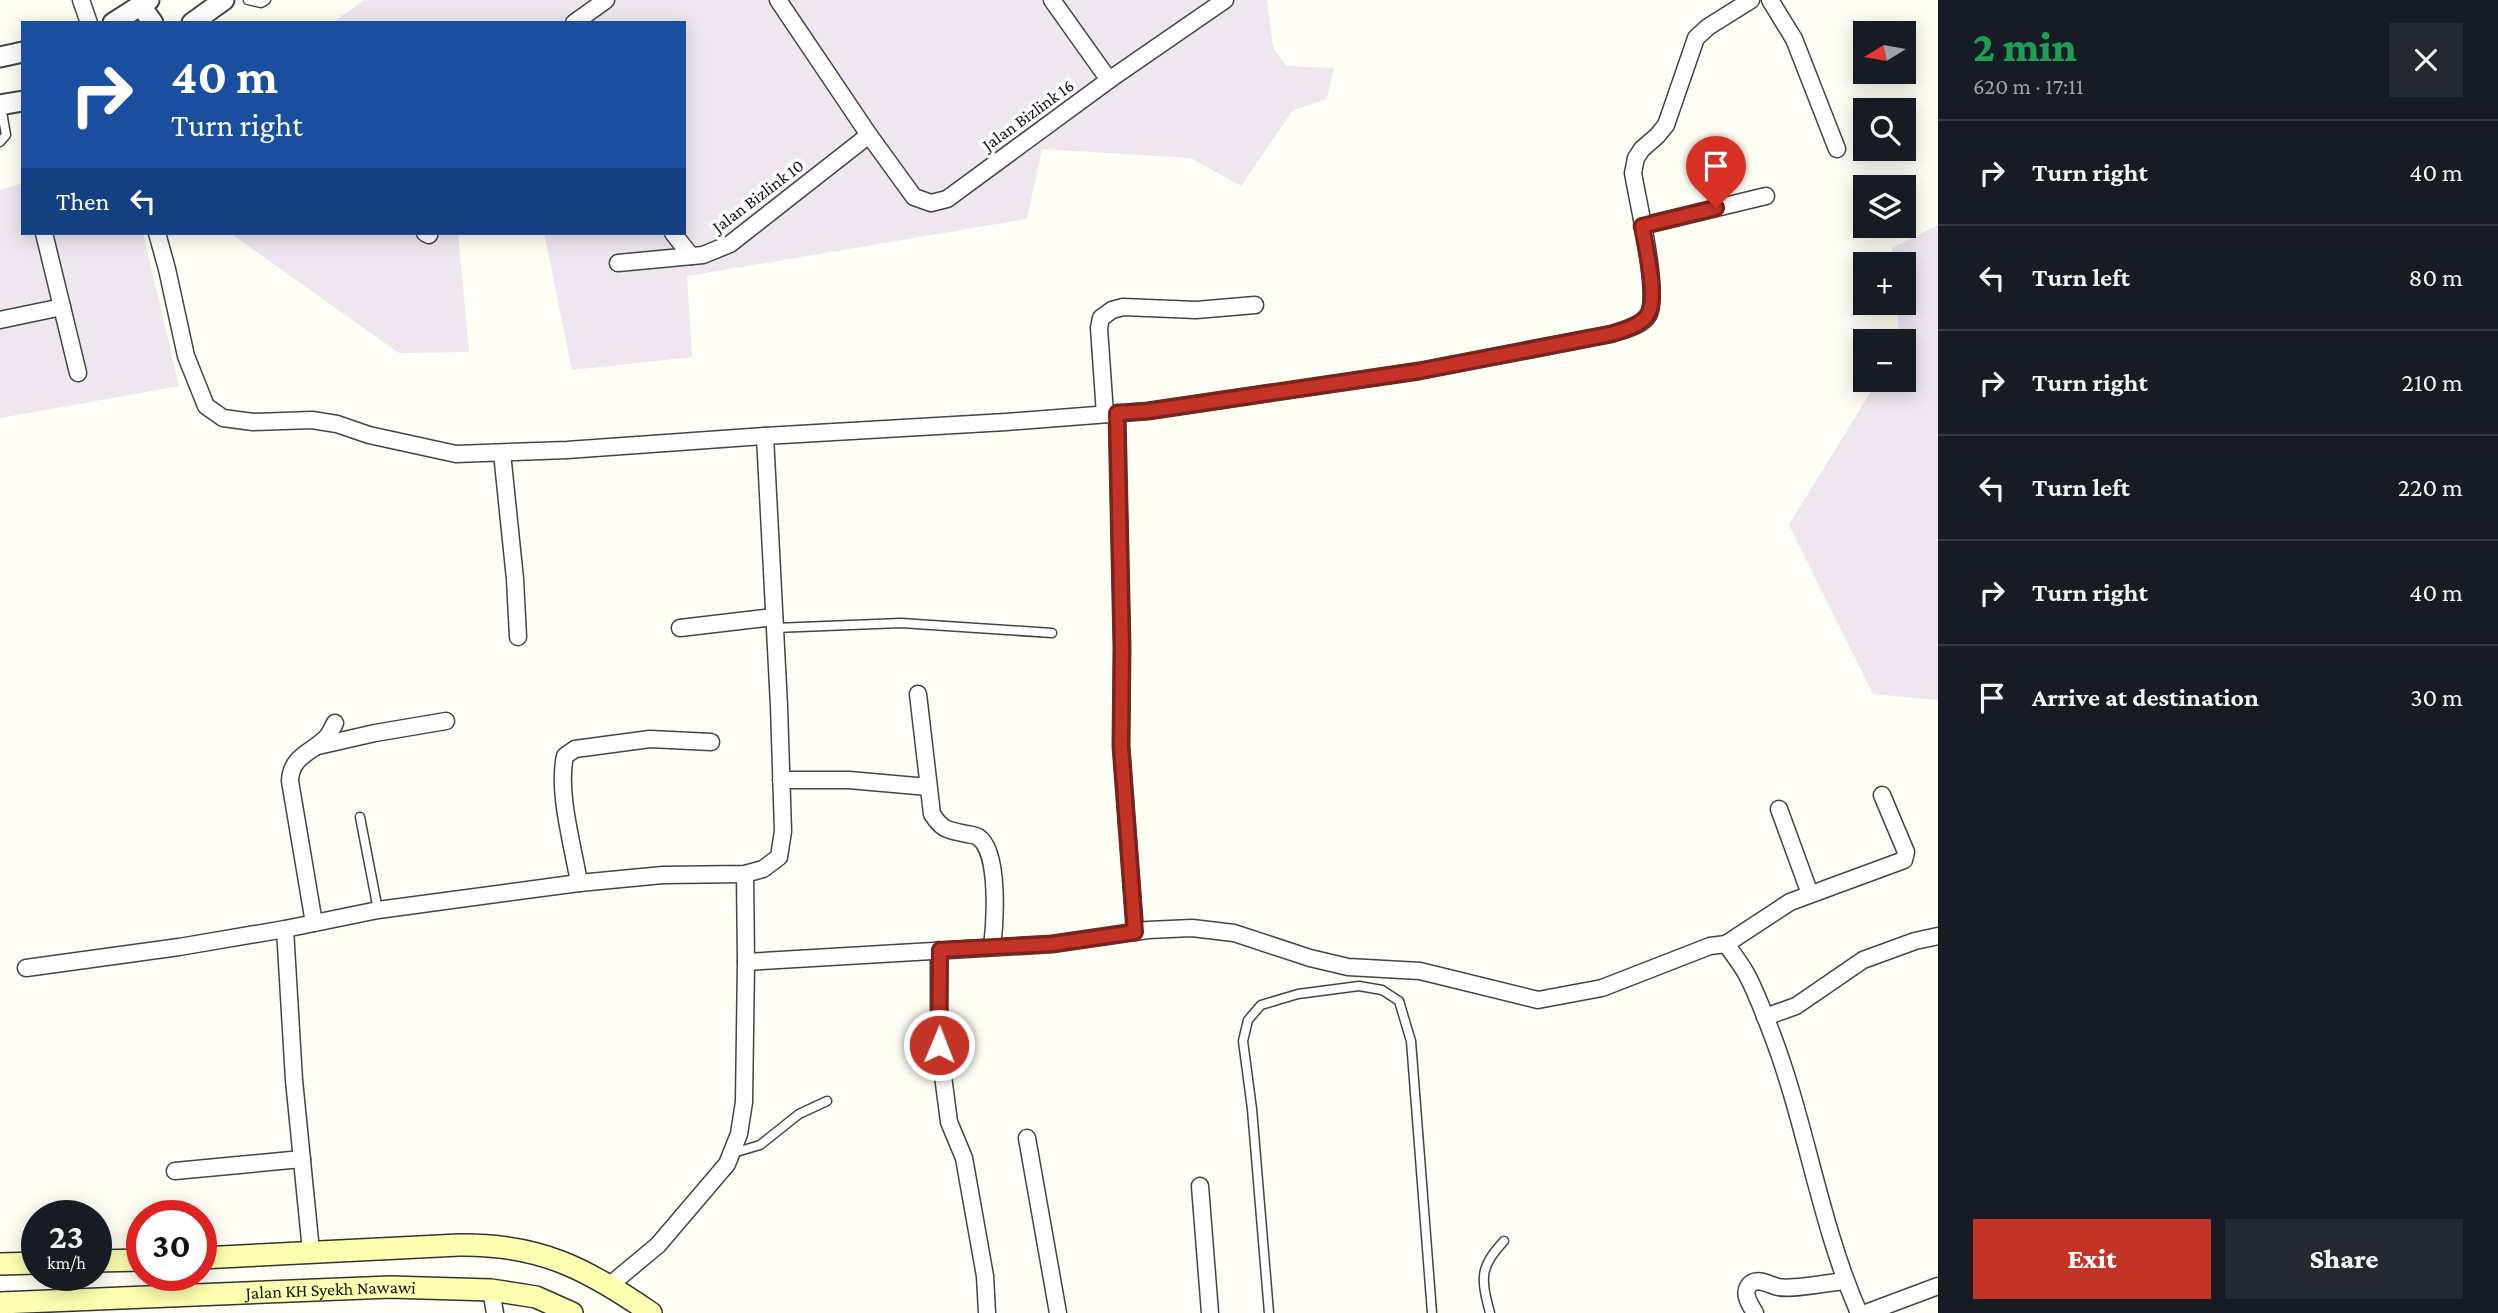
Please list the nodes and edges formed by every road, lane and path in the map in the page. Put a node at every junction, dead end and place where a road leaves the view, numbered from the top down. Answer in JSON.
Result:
{"nodes":[{"id":1,"x":81,"y":0,"type":"edge"},
{"id":2,"x":224,"y":0,"type":"edge"},
{"id":3,"x":248,"y":0,"type":"edge"},
{"id":4,"x":266,"y":0,"type":"edge"},
{"id":5,"x":606,"y":0,"type":"edge"},
{"id":6,"x":778,"y":0,"type":"edge"},
{"id":7,"x":1052,"y":0,"type":"edge"},
{"id":8,"x":1224,"y":0,"type":"edge"},
{"id":9,"x":1751,"y":0,"type":"edge"},
{"id":10,"x":1770,"y":0,"type":"edge"},
{"id":11,"x":145,"y":3,"type":"edge"},
{"id":12,"x":88,"y":21,"type":"edge"},
{"id":13,"x":116,"y":21,"type":"edge"},
{"id":14,"x":152,"y":21,"type":"edge"},
{"id":15,"x":195,"y":21,"type":"edge"},
{"id":16,"x":577,"y":21,"type":"edge"},
{"id":17,"x":21,"y":52,"type":"edge"},
{"id":18,"x":0,"y":57,"type":"edge"},
{"id":19,"x":1109,"y":80,"type":"junction"},
{"id":20,"x":21,"y":101,"type":"edge"},
{"id":21,"x":1,"y":105,"type":"edge"},
{"id":22,"x":869,"y":135,"type":"junction"},
{"id":23,"x":0,"y":142,"type":"edge"},
{"id":24,"x":1837,"y":149,"type":"dead end"},
{"id":25,"x":1766,"y":196,"type":"dead end"},
{"id":26,"x":1642,"y":226,"type":"junction"},
{"id":27,"x":44,"y":235,"type":"edge"},
{"id":28,"x":158,"y":235,"type":"edge"},
{"id":29,"x":675,"y":235,"type":"edge"},
{"id":30,"x":691,"y":256,"type":"junction"},
{"id":31,"x":618,"y":263,"type":"dead end"},
{"id":32,"x":1255,"y":305,"type":"dead end"},
{"id":33,"x":62,"y":307,"type":"junction"},
{"id":34,"x":0,"y":320,"type":"edge"},
{"id":35,"x":78,"y":373,"type":"dead end"},
{"id":36,"x":1111,"y":413,"type":"junction"},
{"id":37,"x":765,"y":436,"type":"junction"},
{"id":38,"x":502,"y":453,"type":"junction"},
{"id":39,"x":775,"y":623,"type":"junction"},
{"id":40,"x":680,"y":628,"type":"dead end"},
{"id":41,"x":1052,"y":633,"type":"dead end"},
{"id":42,"x":518,"y":637,"type":"dead end"},
{"id":43,"x":918,"y":694,"type":"dead end"},
{"id":44,"x":446,"y":721,"type":"dead end"},
{"id":45,"x":335,"y":723,"type":"dead end"},
{"id":46,"x":711,"y":742,"type":"dead end"},
{"id":47,"x":313,"y":748,"type":"junction"},
{"id":48,"x":781,"y":780,"type":"junction"},
{"id":49,"x":928,"y":787,"type":"junction"},
{"id":50,"x":1882,"y":795,"type":"dead end"},
{"id":51,"x":1779,"y":809,"type":"dead end"},
{"id":52,"x":360,"y":817,"type":"dead end"},
{"id":53,"x":744,"y":874,"type":"junction"},
{"id":54,"x":579,"y":883,"type":"junction"},
{"id":55,"x":1810,"y":894,"type":"junction"},
{"id":56,"x":378,"y":910,"type":"junction"},
{"id":57,"x":314,"y":923,"type":"junction"},
{"id":58,"x":285,"y":929,"type":"junction"},
{"id":59,"x":1135,"y":932,"type":"junction"},
{"id":60,"x":1938,"y":936,"type":"edge"},
{"id":61,"x":1726,"y":944,"type":"junction"},
{"id":62,"x":992,"y":947,"type":"junction"},
{"id":63,"x":940,"y":950,"type":"junction"},
{"id":64,"x":746,"y":962,"type":"junction"},
{"id":65,"x":26,"y":968,"type":"dead end"},
{"id":66,"x":1765,"y":1017,"type":"junction"},
{"id":67,"x":827,"y":1101,"type":"dead end"},
{"id":68,"x":1027,"y":1138,"type":"dead end"},
{"id":69,"x":730,"y":1154,"type":"junction"},
{"id":70,"x":302,"y":1159,"type":"junction"},
{"id":71,"x":175,"y":1171,"type":"dead end"},
{"id":72,"x":1200,"y":1186,"type":"dead end"},
{"id":73,"x":1504,"y":1241,"type":"dead end"},
{"id":74,"x":311,"y":1251,"type":"junction"},
{"id":75,"x":217,"y":1257,"type":"edge"},
{"id":76,"x":21,"y":1263,"type":"edge"},
{"id":77,"x":0,"y":1264,"type":"edge"},
{"id":78,"x":1844,"y":1281,"type":"junction"},
{"id":79,"x":610,"y":1285,"type":"junction"},
{"id":80,"x":1938,"y":1286,"type":"edge"},
{"id":81,"x":491,"y":1290,"type":"junction"},
{"id":82,"x":210,"y":1291,"type":"edge"},
{"id":83,"x":211,"y":1294,"type":"junction"},
{"id":84,"x":0,"y":1303,"type":"edge"},
{"id":85,"x":71,"y":1306,"type":"edge"},
{"id":86,"x":495,"y":1313,"type":"edge"},
{"id":87,"x":572,"y":1313,"type":"edge"},
{"id":88,"x":651,"y":1313,"type":"edge"},
{"id":89,"x":986,"y":1313,"type":"edge"},
{"id":90,"x":1058,"y":1313,"type":"edge"},
{"id":91,"x":1210,"y":1313,"type":"edge"},
{"id":92,"x":1269,"y":1313,"type":"edge"},
{"id":93,"x":1432,"y":1313,"type":"edge"},
{"id":94,"x":1490,"y":1313,"type":"edge"},
{"id":95,"x":1755,"y":1313,"type":"edge"},
{"id":96,"x":1859,"y":1313,"type":"edge"},
{"id":97,"x":1866,"y":1313,"type":"edge"}],
"edges":[{"from":1,"to":12,"type":"street"},
{"from":2,"to":15,"type":"street"},
{"from":3,"to":4,"type":"lane"},
{"from":5,"to":16,"type":"street"},
{"from":6,"to":22,"type":"street"},
{"from":7,"to":19,"type":"street"},
{"from":8,"to":19,"type":"street","name":"Jalan Bizlink 16"},
{"from":9,"to":26,"type":"street"},
{"from":10,"to":24,"type":"street"},
{"from":11,"to":13,"type":"street"},
{"from":11,"to":14,"type":"street"},
{"from":17,"to":18,"type":"street"},
{"from":19,"to":22,"type":"street","name":"Jalan Bizlink 16"},
{"from":20,"to":21,"type":"street"},
{"from":21,"to":23,"type":"lane"},
{"from":22,"to":30,"type":"street","name":"Jalan Bizlink 10"},
{"from":25,"to":26,"type":"street"},
{"from":26,"to":36,"type":"street"},
{"from":27,"to":33,"type":"street"},
{"from":28,"to":38,"type":"street"},
{"from":29,"to":30,"type":"street"},
{"from":30,"to":31,"type":"street","name":"Jalan Bizlink 10"},
{"from":32,"to":36,"type":"street"},
{"from":33,"to":34,"type":"street"},
{"from":33,"to":35,"type":"street"},
{"from":36,"to":37,"type":"street"},
{"from":36,"to":59,"type":"street"},
{"from":37,"to":38,"type":"street"},
{"from":37,"to":39,"type":"street"},
{"from":38,"to":42,"type":"street"},
{"from":39,"to":40,"type":"street"},
{"from":39,"to":41,"type":"lane"},
{"from":39,"to":48,"type":"street"},
{"from":43,"to":49,"type":"street"},
{"from":44,"to":47,"type":"street"},
{"from":45,"to":47,"type":"street"},
{"from":46,"to":54,"type":"street"},
{"from":47,"to":57,"type":"street"},
{"from":48,"to":49,"type":"street"},
{"from":48,"to":53,"type":"street"},
{"from":49,"to":62,"type":"street"},
{"from":50,"to":55,"type":"street"},
{"from":51,"to":55,"type":"street"},
{"from":52,"to":56,"type":"lane"},
{"from":53,"to":54,"type":"street"},
{"from":53,"to":64,"type":"street"},
{"from":54,"to":56,"type":"street"},
{"from":55,"to":61,"type":"street"},
{"from":56,"to":57,"type":"street"},
{"from":57,"to":58,"type":"street"},
{"from":58,"to":65,"type":"street"},
{"from":58,"to":70,"type":"street"},
{"from":59,"to":61,"type":"street"},
{"from":59,"to":62,"type":"street"},
{"from":60,"to":66,"type":"street"},
{"from":61,"to":66,"type":"street"},
{"from":62,"to":63,"type":"street"},
{"from":63,"to":64,"type":"street"},
{"from":63,"to":89,"type":"street"},
{"from":64,"to":69,"type":"street"},
{"from":66,"to":78,"type":"street"},
{"from":67,"to":69,"type":"lane"},
{"from":68,"to":90,"type":"street"},
{"from":69,"to":79,"type":"street"},
{"from":70,"to":71,"type":"street"},
{"from":70,"to":74,"type":"street"},
{"from":72,"to":91,"type":"street"},
{"from":73,"to":94,"type":"lane"},
{"from":74,"to":75,"type":"main road","name":"Jalan KH Syekh Nawawi"},
{"from":74,"to":79,"type":"main road","name":"Jalan KH Syekh Nawawi"},
{"from":76,"to":77,"type":"main road"},
{"from":78,"to":95,"type":"street"},
{"from":78,"to":96,"type":"street"},
{"from":79,"to":88,"type":"main road","name":"Jalan KH Syekh Nawawi"},
{"from":80,"to":97,"type":"street"},
{"from":81,"to":83,"type":"main road","name":"Jalan KH Syekh Nawawi"},
{"from":81,"to":86,"type":"street"},
{"from":81,"to":87,"type":"main road","name":"Jalan KH Syekh Nawawi"},
{"from":82,"to":83,"type":"main road"},
{"from":83,"to":85,"type":"main road","name":"Jalan KH Syekh Nawawi"},
{"from":84,"to":85,"type":"main road","name":"Jalan KH Syekh Nawawi"},
{"from":92,"to":93,"type":"lane"}]}
